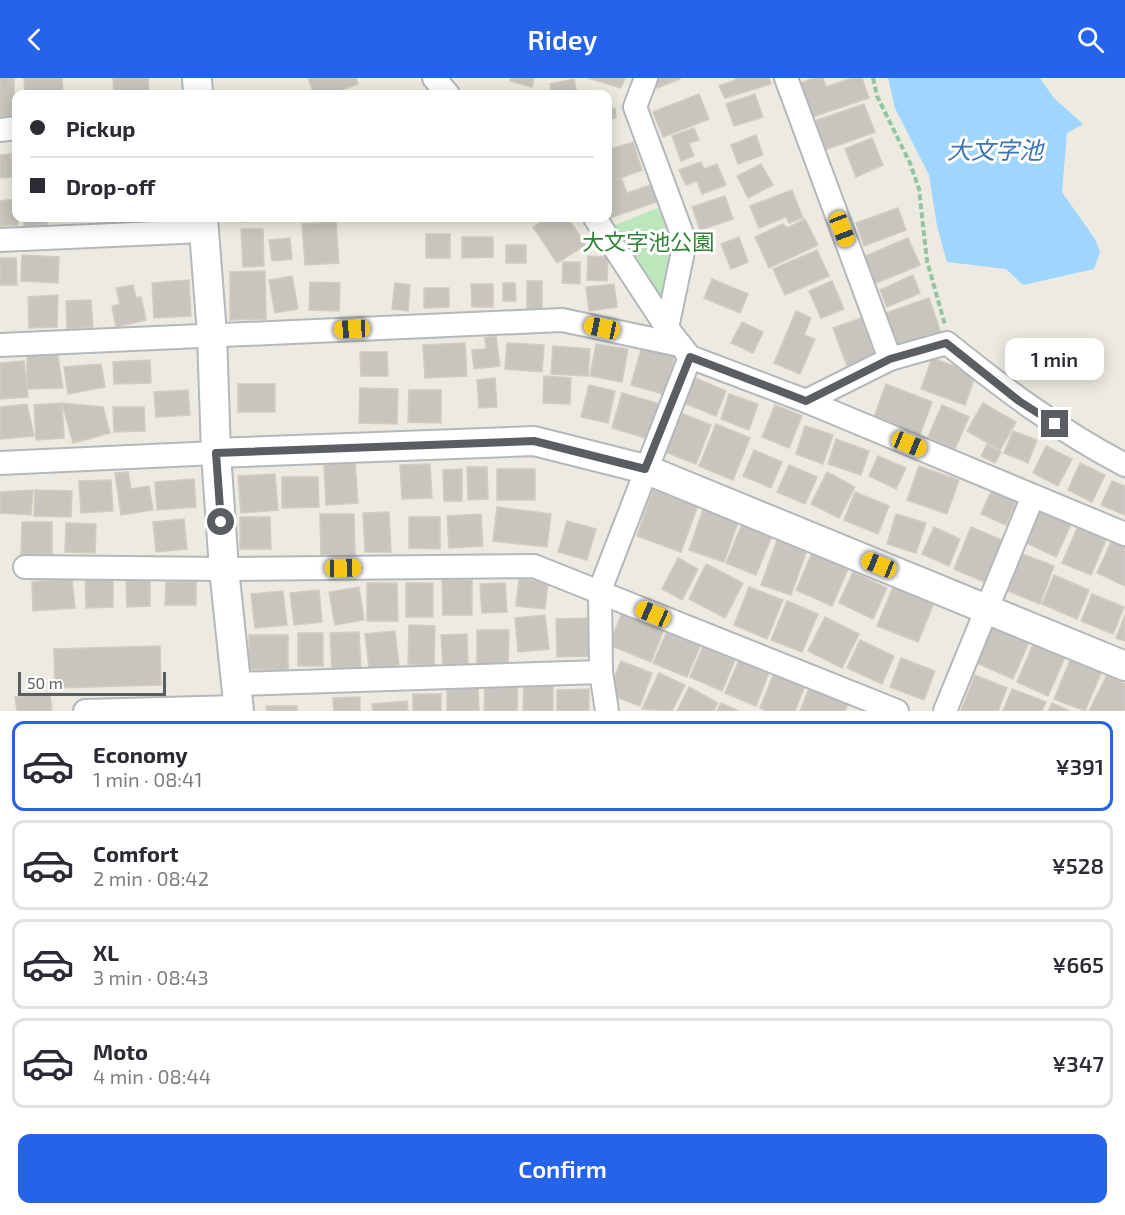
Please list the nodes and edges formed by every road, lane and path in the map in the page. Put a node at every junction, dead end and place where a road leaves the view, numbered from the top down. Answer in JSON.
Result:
{"nodes":[{"id":1,"x":434,"y":78,"type":"edge"},
{"id":2,"x":646,"y":78,"type":"edge"},
{"id":3,"x":786,"y":78,"type":"edge"},
{"id":4,"x":873,"y":78,"type":"edge"},
{"id":5,"x":444,"y":90,"type":"edge"},
{"id":6,"x":598,"y":222,"type":"edge"},
{"id":7,"x":203,"y":224,"type":"edge"},
{"id":8,"x":0,"y":240,"type":"edge"},
{"id":9,"x":212,"y":334,"type":"junction"},
{"id":10,"x":679,"y":343,"type":"junction"},
{"id":11,"x":946,"y":343,"type":"junction"},
{"id":12,"x":0,"y":345,"type":"edge"},
{"id":13,"x":890,"y":359,"type":"junction"},
{"id":14,"x":806,"y":401,"type":"junction"},
{"id":15,"x":216,"y":453,"type":"junction"},
{"id":16,"x":0,"y":463,"type":"edge"},
{"id":17,"x":1125,"y":465,"type":"edge"},
{"id":18,"x":645,"y":469,"type":"junction"},
{"id":19,"x":1033,"y":496,"type":"junction"},
{"id":20,"x":1125,"y":534,"type":"edge"},
{"id":21,"x":25,"y":567,"type":"dead end"},
{"id":22,"x":224,"y":569,"type":"junction"},
{"id":23,"x":600,"y":590,"type":"junction"},
{"id":24,"x":986,"y":609,"type":"junction"},
{"id":25,"x":1125,"y":666,"type":"edge"},
{"id":26,"x":602,"y":672,"type":"junction"},
{"id":27,"x":238,"y":700,"type":"edge"},
{"id":28,"x":86,"y":711,"type":"edge"},
{"id":29,"x":607,"y":711,"type":"edge"},
{"id":30,"x":897,"y":711,"type":"edge"},
{"id":31,"x":945,"y":711,"type":"edge"}],
"edges":[{"from":1,"to":5,"type":"street"},
{"from":2,"to":10,"type":"street"},
{"from":3,"to":13,"type":"street"},
{"from":4,"to":11,"type":"path"},
{"from":6,"to":10,"type":"street"},
{"from":7,"to":8,"type":"street"},
{"from":7,"to":9,"type":"street"},
{"from":9,"to":10,"type":"street"},
{"from":9,"to":12,"type":"street"},
{"from":9,"to":15,"type":"street"},
{"from":10,"to":14,"type":"street"},
{"from":10,"to":18,"type":"street"},
{"from":11,"to":13,"type":"street"},
{"from":11,"to":17,"type":"street"},
{"from":13,"to":14,"type":"street"},
{"from":14,"to":19,"type":"street"},
{"from":15,"to":16,"type":"street"},
{"from":15,"to":18,"type":"street"},
{"from":15,"to":22,"type":"street"},
{"from":18,"to":23,"type":"street"},
{"from":18,"to":24,"type":"street"},
{"from":19,"to":20,"type":"street"},
{"from":19,"to":24,"type":"street"},
{"from":21,"to":22,"type":"street"},
{"from":22,"to":23,"type":"street"},
{"from":22,"to":27,"type":"street"},
{"from":23,"to":26,"type":"street"},
{"from":23,"to":30,"type":"street"},
{"from":24,"to":25,"type":"street"},
{"from":24,"to":31,"type":"street"},
{"from":26,"to":27,"type":"street"},
{"from":26,"to":29,"type":"street"},
{"from":27,"to":28,"type":"street"}]}
